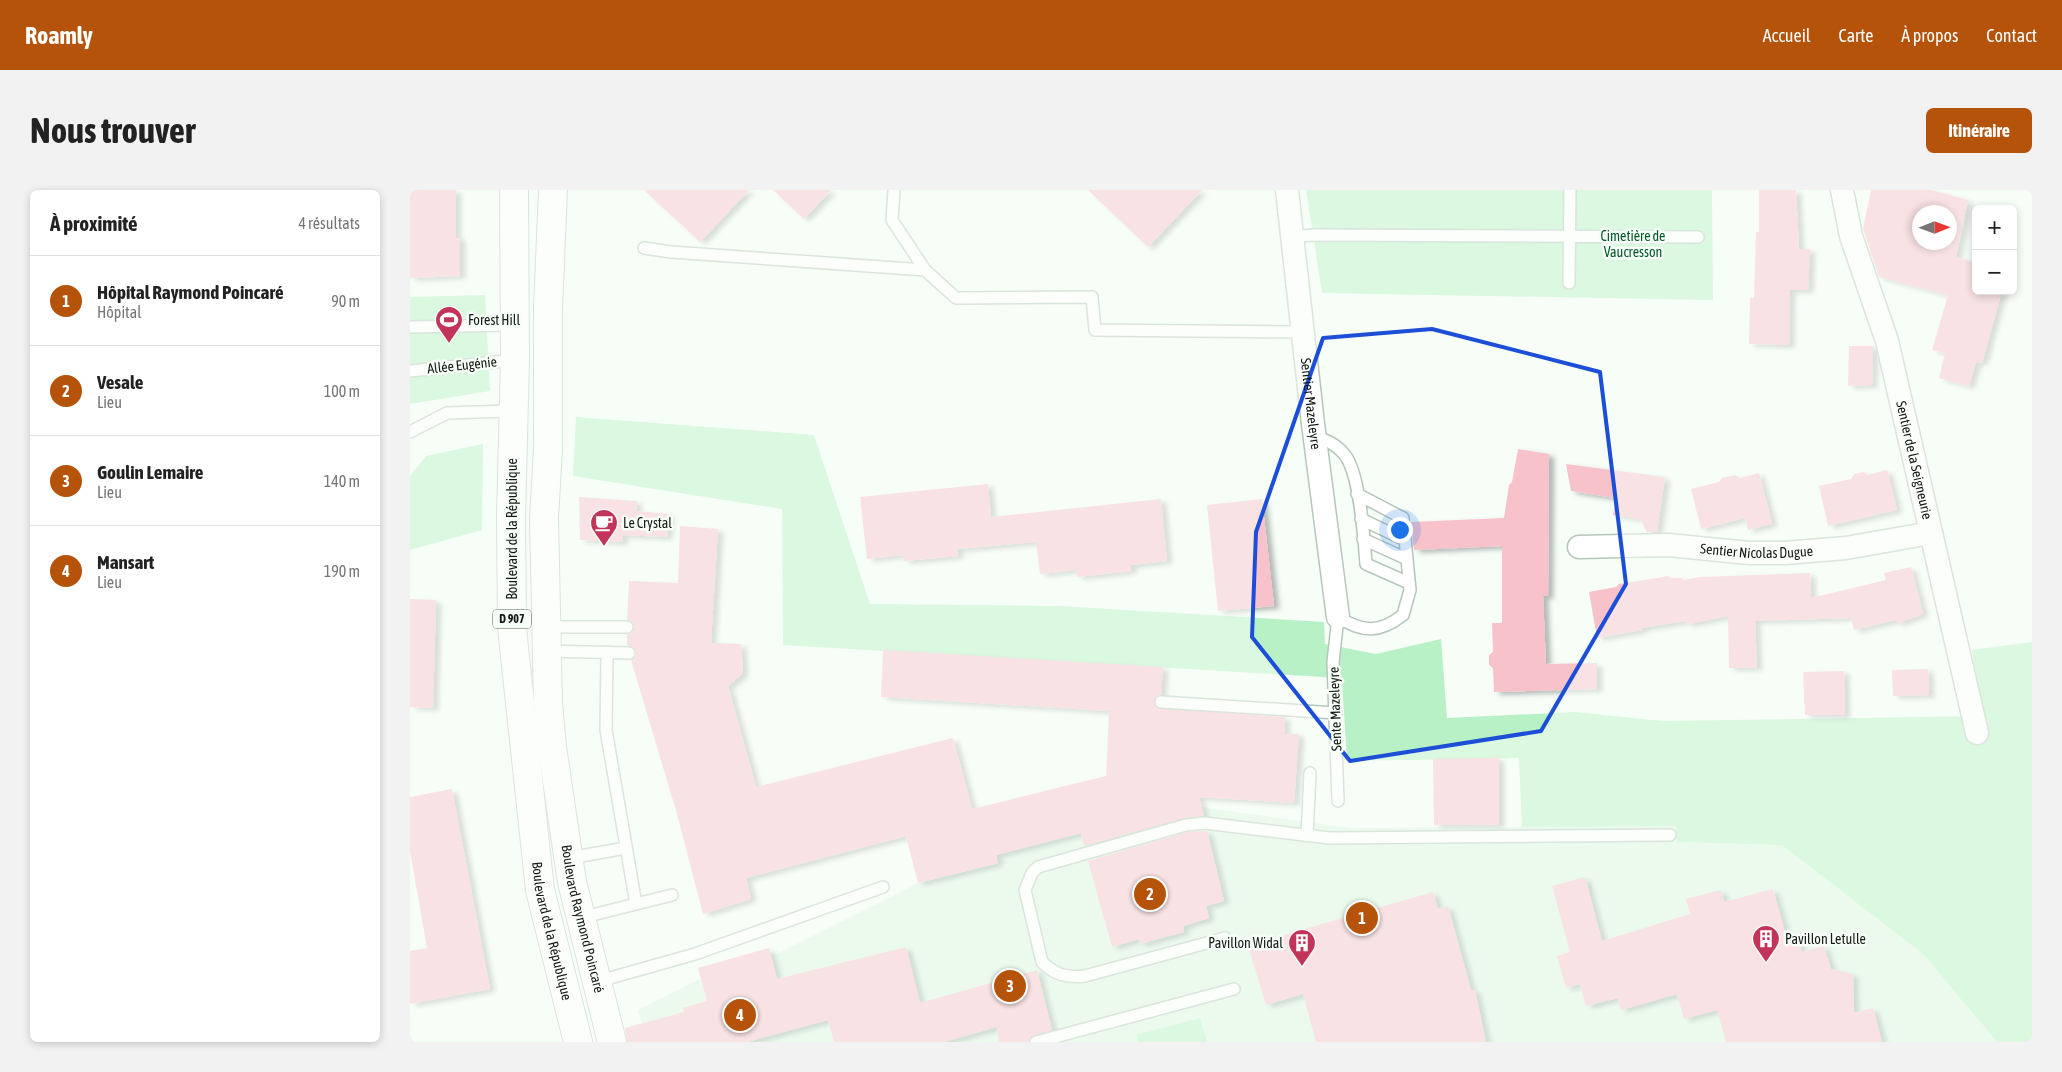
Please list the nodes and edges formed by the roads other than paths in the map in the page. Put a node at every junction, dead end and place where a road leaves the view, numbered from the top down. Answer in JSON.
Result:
{"nodes":[{"id":1,"x":514,"y":190,"type":"edge"},
{"id":2,"x":553,"y":190,"type":"edge"},
{"id":3,"x":894,"y":190,"type":"edge"},
{"id":4,"x":1287,"y":190,"type":"edge"},
{"id":5,"x":1570,"y":190,"type":"edge"},
{"id":6,"x":1842,"y":190,"type":"edge"},
{"id":7,"x":1569,"y":236,"type":"junction"},
{"id":8,"x":1292,"y":237,"type":"junction"},
{"id":9,"x":1698,"y":238,"type":"dead end"},
{"id":10,"x":644,"y":248,"type":"dead end"},
{"id":11,"x":925,"y":270,"type":"junction"},
{"id":12,"x":1569,"y":283,"type":"dead end"},
{"id":13,"x":515,"y":326,"type":"junction"},
{"id":14,"x":410,"y":327,"type":"edge"},
{"id":15,"x":1302,"y":332,"type":"junction"},
{"id":16,"x":515,"y":360,"type":"junction"},
{"id":17,"x":410,"y":370,"type":"edge"},
{"id":18,"x":514,"y":411,"type":"junction"},
{"id":19,"x":410,"y":432,"type":"edge"},
{"id":20,"x":1314,"y":436,"type":"junction"},
{"id":21,"x":1357,"y":494,"type":"junction"},
{"id":22,"x":1360,"y":520,"type":"junction"},
{"id":23,"x":1931,"y":533,"type":"junction"},
{"id":24,"x":1363,"y":539,"type":"junction"},
{"id":25,"x":1405,"y":540,"type":"junction"},
{"id":26,"x":1579,"y":547,"type":"dead end"},
{"id":27,"x":1407,"y":559,"type":"junction"},
{"id":28,"x":1409,"y":583,"type":"junction"},
{"id":29,"x":1338,"y":617,"type":"junction"},
{"id":30,"x":627,"y":628,"type":"dead end"},
{"id":31,"x":546,"y":639,"type":"junction"},
{"id":32,"x":607,"y":652,"type":"junction"},
{"id":33,"x":629,"y":653,"type":"dead end"},
{"id":34,"x":1161,"y":702,"type":"dead end"},
{"id":35,"x":1336,"y":713,"type":"junction"},
{"id":36,"x":1977,"y":732,"type":"dead end"},
{"id":37,"x":1310,"y":773,"type":"dead end"},
{"id":38,"x":1338,"y":801,"type":"dead end"},
{"id":39,"x":1670,"y":835,"type":"dead end"},
{"id":40,"x":1307,"y":836,"type":"junction"},
{"id":41,"x":626,"y":848,"type":"junction"},
{"id":42,"x":568,"y":858,"type":"junction"},
{"id":43,"x":883,"y":887,"type":"dead end"},
{"id":44,"x":672,"y":895,"type":"dead end"},
{"id":45,"x":636,"y":904,"type":"junction"},
{"id":46,"x":580,"y":918,"type":"junction"},
{"id":47,"x":1225,"y":938,"type":"dead end"},
{"id":48,"x":596,"y":982,"type":"junction"},
{"id":49,"x":1234,"y":989,"type":"dead end"},
{"id":50,"x":578,"y":1042,"type":"edge"},
{"id":51,"x":612,"y":1042,"type":"edge"},
{"id":52,"x":1036,"y":1042,"type":"edge"}],
"edges":[{"from":1,"to":13,"type":"main road","name":"Boulevard de la République","number":"D 907"},
{"from":2,"to":31,"type":"main road","number":"D 907"},
{"from":3,"to":11,"type":"lane"},
{"from":4,"to":8,"type":"street","name":"Sentier Mazeleyre"},
{"from":5,"to":7,"type":"lane"},
{"from":6,"to":23,"type":"street","name":"Sentier de la Seigneurie"},
{"from":7,"to":8,"type":"lane"},
{"from":7,"to":9,"type":"lane"},
{"from":7,"to":12,"type":"lane"},
{"from":8,"to":15,"type":"street","name":"Sentier Mazeleyre"},
{"from":10,"to":11,"type":"lane"},
{"from":11,"to":15,"type":"lane"},
{"from":13,"to":14,"type":"lane"},
{"from":13,"to":16,"type":"main road","name":"Boulevard de la République","number":"D 907"},
{"from":15,"to":20,"type":"street","name":"Sentier Mazeleyre"},
{"from":16,"to":17,"type":"lane","name":"Allée Eugénie"},
{"from":16,"to":18,"type":"main road","name":"Boulevard de la République","number":"D 907"},
{"from":18,"to":19,"type":"lane"},
{"from":18,"to":50,"type":"main road","name":"Boulevard de la République","number":"D 907"},
{"from":20,"to":21,"type":"lane"},
{"from":20,"to":29,"type":"street","name":"Sentier Mazeleyre"},
{"from":21,"to":22,"type":"lane"},
{"from":21,"to":25,"type":"lane"},
{"from":22,"to":24,"type":"lane"},
{"from":22,"to":25,"type":"lane"},
{"from":23,"to":26,"type":"street","name":"Sentier Nicolas Dugue"},
{"from":23,"to":36,"type":"street","name":"Sentier de la Seigneurie"},
{"from":24,"to":27,"type":"lane"},
{"from":24,"to":28,"type":"lane"},
{"from":25,"to":27,"type":"lane"},
{"from":27,"to":28,"type":"lane"},
{"from":28,"to":29,"type":"lane"},
{"from":29,"to":35,"type":"lane","name":"Sente Mazeleyre"},
{"from":30,"to":31,"type":"lane"},
{"from":31,"to":32,"type":"lane"},
{"from":31,"to":42,"type":"main road","name":"Boulevard Raymond Poincaré","number":"D 907"},
{"from":32,"to":33,"type":"lane"},
{"from":32,"to":41,"type":"lane"},
{"from":34,"to":35,"type":"lane"},
{"from":35,"to":38,"type":"lane","name":"Sente Mazeleyre"},
{"from":37,"to":40,"type":"lane"},
{"from":39,"to":40,"type":"lane"},
{"from":40,"to":47,"type":"lane"},
{"from":41,"to":42,"type":"lane"},
{"from":41,"to":45,"type":"lane"},
{"from":42,"to":46,"type":"main road","name":"Boulevard Raymond Poincaré","number":"D 907"},
{"from":43,"to":48,"type":"lane"},
{"from":44,"to":45,"type":"lane"},
{"from":45,"to":46,"type":"lane"},
{"from":46,"to":48,"type":"main road","name":"Boulevard Raymond Poincaré","number":"D 907"},
{"from":48,"to":51,"type":"main road","name":"Boulevard Raymond Poincaré","number":"D 907"},
{"from":49,"to":52,"type":"lane"}]}
